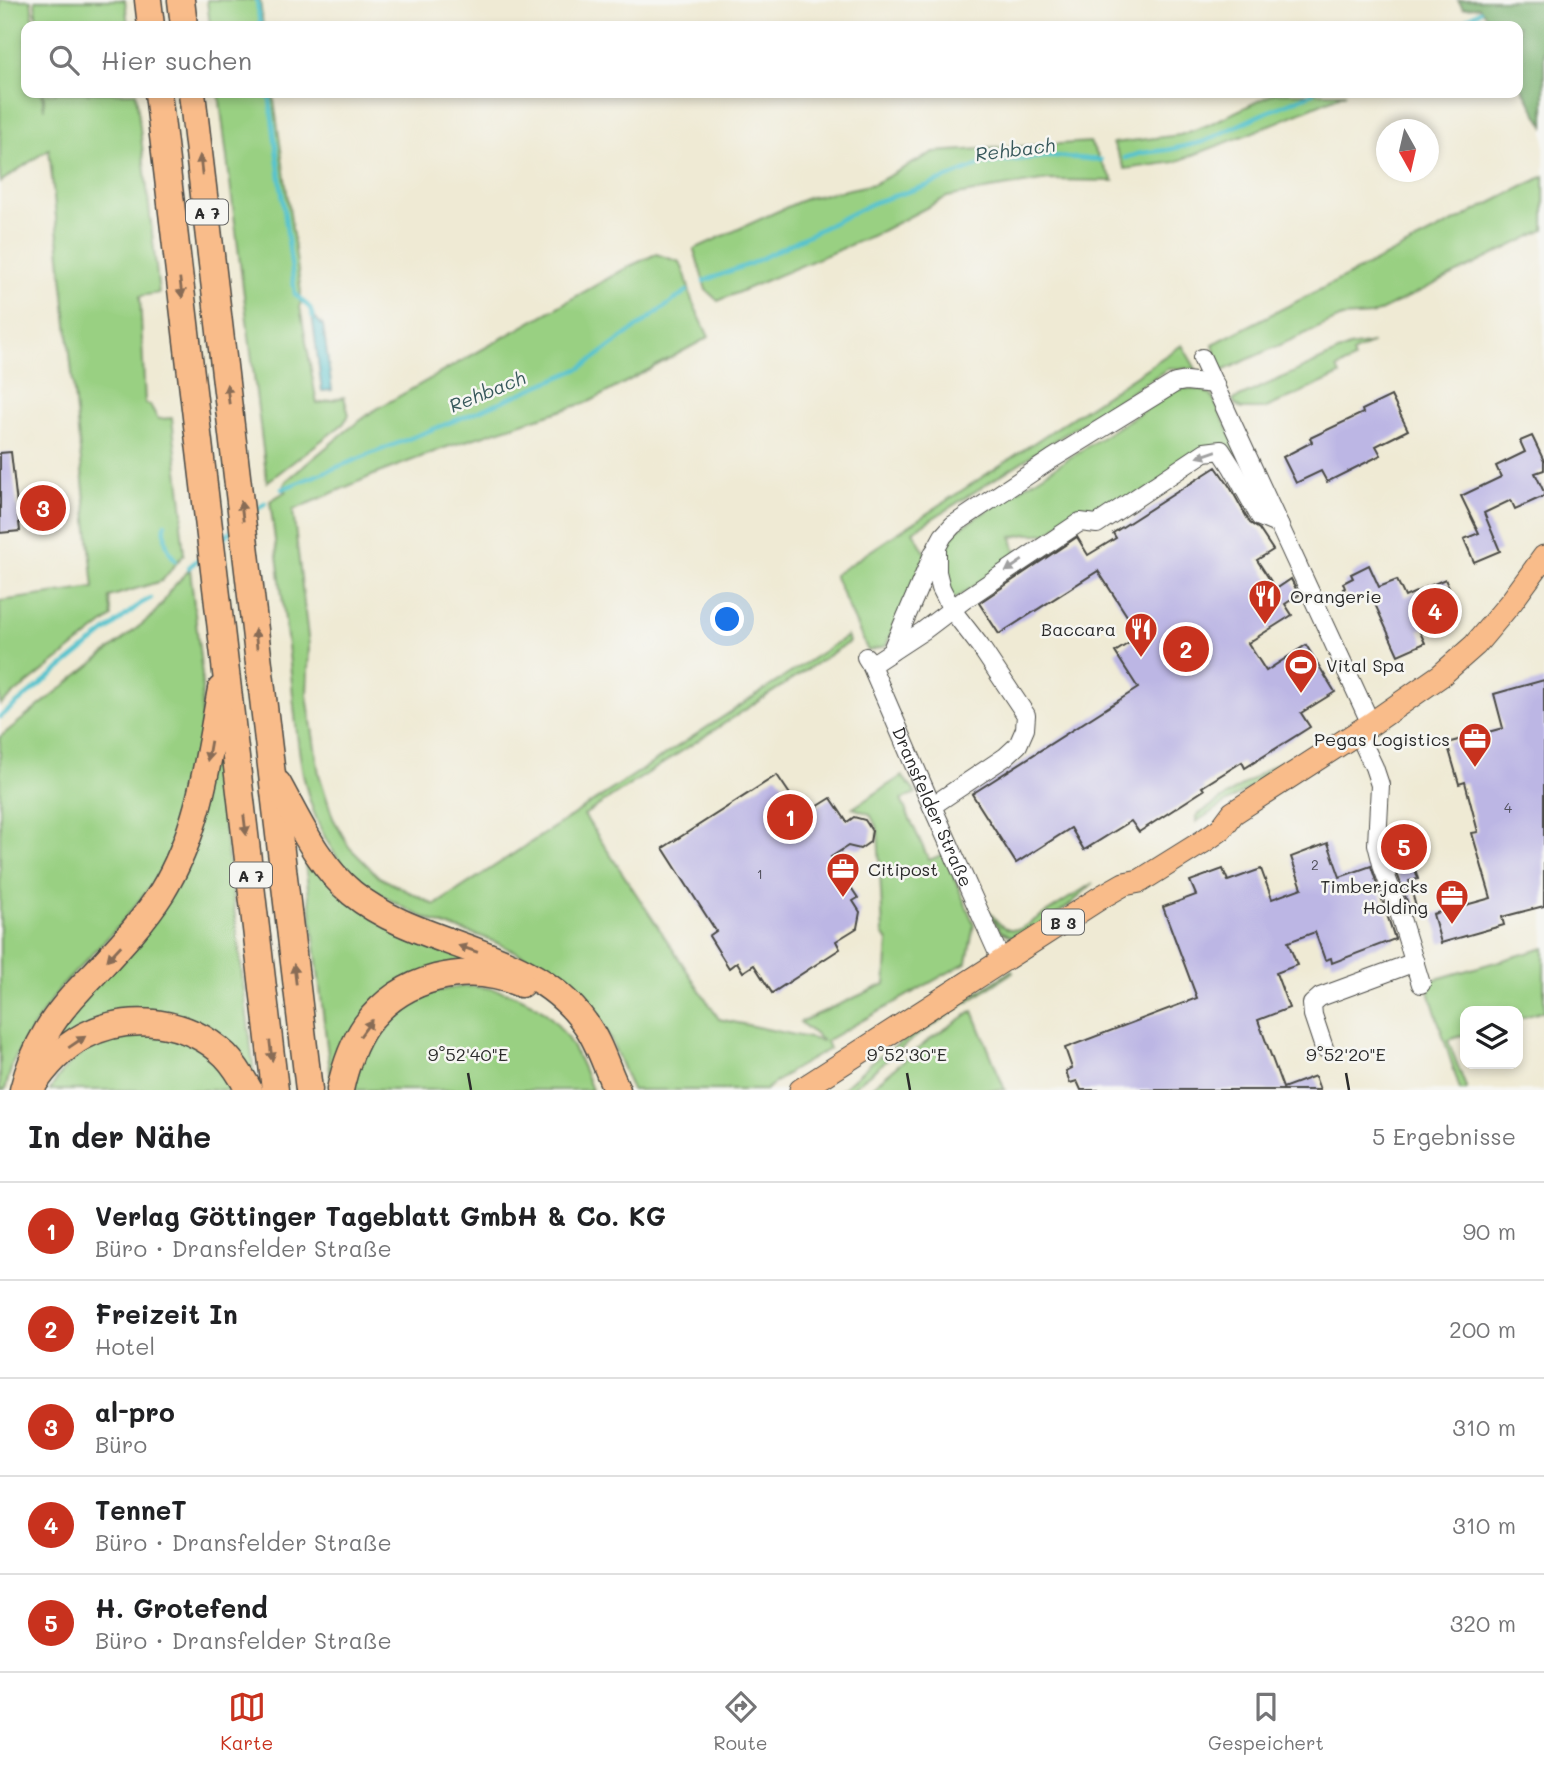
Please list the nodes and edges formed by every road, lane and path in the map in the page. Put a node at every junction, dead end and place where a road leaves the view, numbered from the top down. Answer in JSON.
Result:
{"nodes":[{"id":1,"x":148,"y":0,"type":"edge"},
{"id":2,"x":181,"y":0,"type":"edge"},
{"id":3,"x":150,"y":21,"type":"edge"},
{"id":4,"x":183,"y":21,"type":"edge"},
{"id":5,"x":159,"y":98,"type":"edge"},
{"id":6,"x":193,"y":98,"type":"edge"},
{"id":7,"x":1202,"y":358,"type":"dead end"},
{"id":8,"x":1214,"y":384,"type":"junction"},
{"id":9,"x":1279,"y":525,"type":"junction"},
{"id":10,"x":937,"y":547,"type":"junction"},
{"id":11,"x":1544,"y":557,"type":"edge"},
{"id":12,"x":952,"y":610,"type":"junction"},
{"id":13,"x":891,"y":652,"type":"junction"},
{"id":14,"x":226,"y":660,"type":"junction"},
{"id":15,"x":1365,"y":728,"type":"junction"},
{"id":16,"x":272,"y":774,"type":"junction"},
{"id":17,"x":932,"y":806,"type":"junction"},
{"id":18,"x":1001,"y":960,"type":"junction"},
{"id":19,"x":1415,"y":962,"type":"junction"},
{"id":20,"x":1421,"y":984,"type":"dead end"},
{"id":21,"x":880,"y":1040,"type":"junction"},
{"id":22,"x":1324,"y":1048,"type":"dead end"},
{"id":23,"x":23,"y":1090,"type":"edge"},
{"id":24,"x":30,"y":1090,"type":"edge"},
{"id":25,"x":249,"y":1090,"type":"edge"},
{"id":26,"x":275,"y":1090,"type":"edge"},
{"id":27,"x":309,"y":1090,"type":"edge"},
{"id":28,"x":340,"y":1090,"type":"edge"},
{"id":29,"x":602,"y":1090,"type":"edge"},
{"id":30,"x":617,"y":1090,"type":"edge"},
{"id":31,"x":801,"y":1090,"type":"edge"},
{"id":32,"x":829,"y":1090,"type":"edge"}],
"edges":[{"from":1,"to":3,"type":"highway"},
{"from":2,"to":4,"type":"highway"},
{"from":5,"to":14,"type":"highway","number":"A 7","one_way":true},
{"from":16,"to":6,"type":"highway","number":"A 7","one_way":true},
{"from":7,"to":8,"type":"street"},
{"from":8,"to":9,"type":"street"},
{"from":8,"to":10,"type":"street"},
{"from":9,"to":12,"type":"street","one_way":true},
{"from":9,"to":15,"type":"street"},
{"from":10,"to":12,"type":"street"},
{"from":10,"to":13,"type":"street"},
{"from":11,"to":15,"type":"main road","number":"B 3"},
{"from":12,"to":13,"type":"street"},
{"from":12,"to":17,"type":"street"},
{"from":13,"to":17,"type":"street","name":"Dransfelder Straße"},
{"from":14,"to":23,"type":"highway","one_way":true},
{"from":14,"to":26,"type":"highway","number":"A 7","one_way":true},
{"from":15,"to":18,"type":"main road","number":"B 3"},
{"from":15,"to":19,"type":"street"},
{"from":27,"to":16,"type":"highway","number":"A 7","one_way":true},
{"from":30,"to":16,"type":"highway","one_way":true},
{"from":17,"to":18,"type":"street","name":"Dransfelder Straße"},
{"from":18,"to":21,"type":"main road","number":"B 3"},
{"from":19,"to":20,"type":"street"},
{"from":19,"to":22,"type":"street"},
{"from":21,"to":31,"type":"main road","number":"B 3"},
{"from":21,"to":32,"type":"main road","number":"B 3"},
{"from":24,"to":25,"type":"highway","one_way":true},
{"from":28,"to":29,"type":"highway","one_way":true}]}
